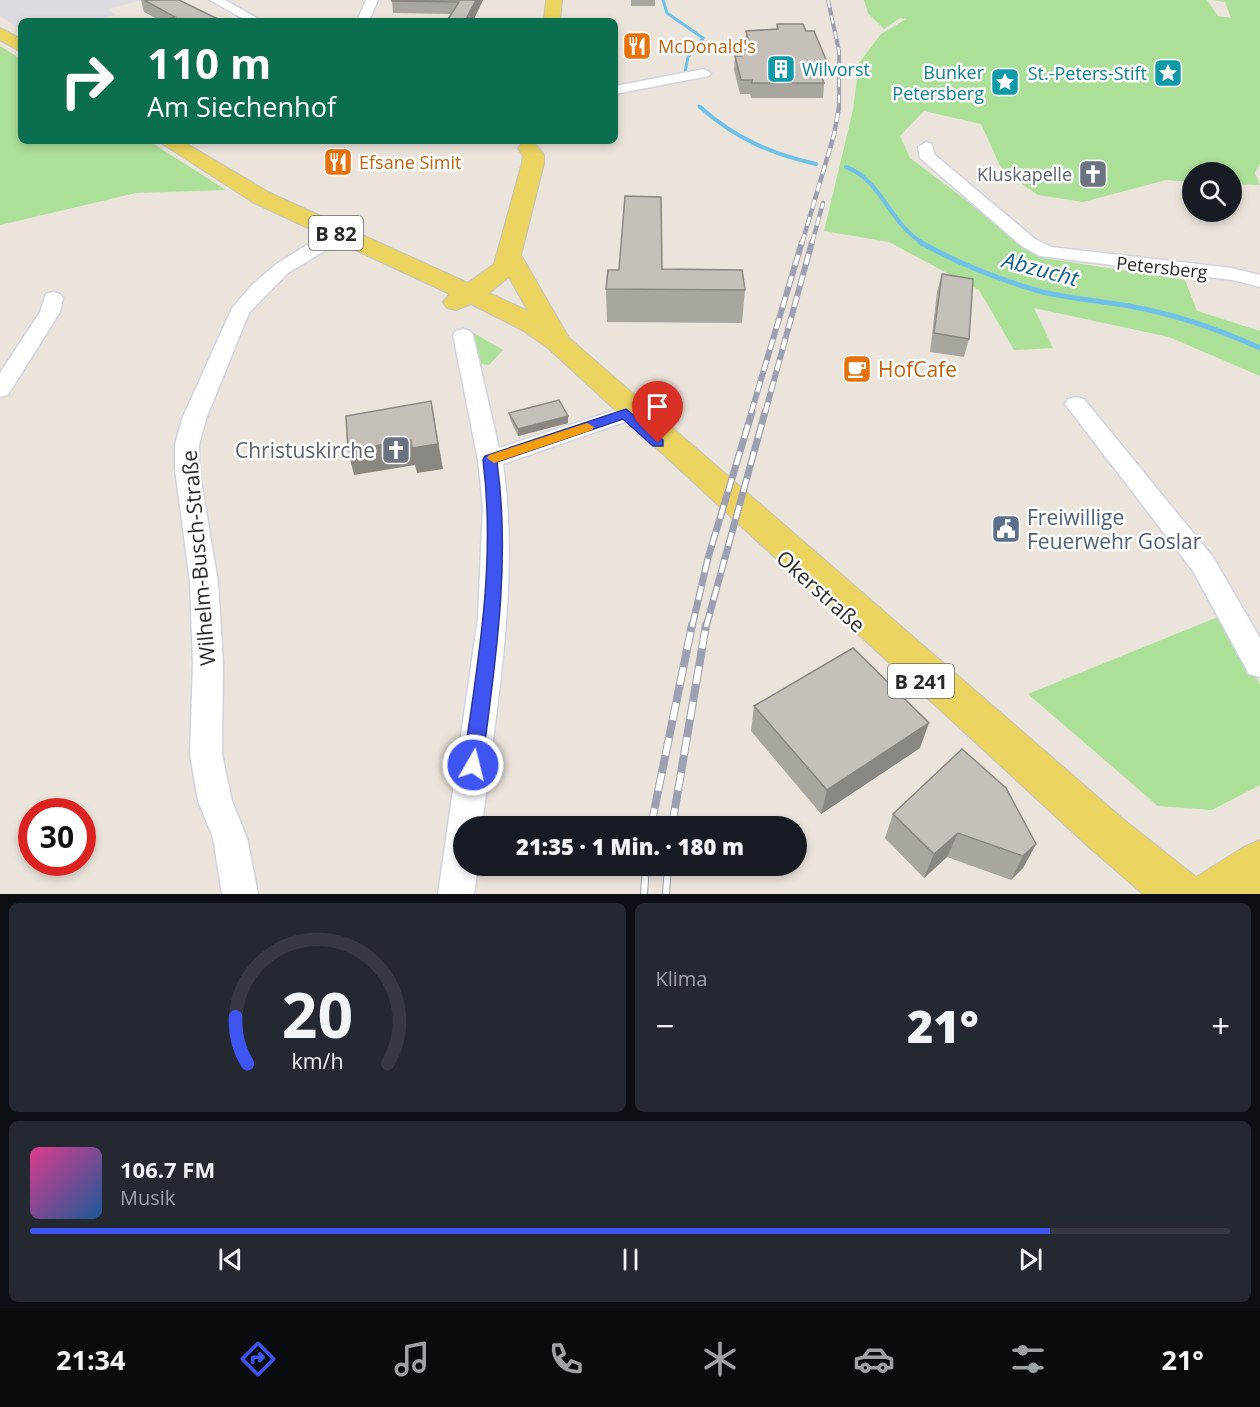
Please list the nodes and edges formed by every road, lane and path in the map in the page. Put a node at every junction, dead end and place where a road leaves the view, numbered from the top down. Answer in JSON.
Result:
{"nodes":[{"id":1,"x":216,"y":0,"type":"edge"},
{"id":2,"x":372,"y":0,"type":"edge"},
{"id":3,"x":554,"y":0,"type":"edge"},
{"id":4,"x":250,"y":18,"type":"edge"},
{"id":5,"x":364,"y":18,"type":"edge"},
{"id":6,"x":552,"y":18,"type":"edge"},
{"id":7,"x":0,"y":33,"type":"edge"},
{"id":8,"x":18,"y":45,"type":"edge"},
{"id":9,"x":704,"y":73,"type":"dead end"},
{"id":10,"x":618,"y":89,"type":"edge"},
{"id":11,"x":167,"y":144,"type":"edge"},
{"id":12,"x":173,"y":144,"type":"edge"},
{"id":13,"x":528,"y":145,"type":"edge"},
{"id":14,"x":926,"y":147,"type":"dead end"},
{"id":15,"x":333,"y":238,"type":"junction"},
{"id":16,"x":509,"y":255,"type":"junction"},
{"id":17,"x":1260,"y":281,"type":"edge"},
{"id":18,"x":53,"y":298,"type":"dead end"},
{"id":19,"x":468,"y":298,"type":"junction"},
{"id":20,"x":559,"y":343,"type":"junction"},
{"id":21,"x":0,"y":390,"type":"edge"},
{"id":22,"x":1076,"y":404,"type":"dead end"},
{"id":23,"x":626,"y":414,"type":"junction"},
{"id":24,"x":671,"y":448,"type":"junction"},
{"id":25,"x":490,"y":460,"type":"junction"},
{"id":26,"x":1260,"y":665,"type":"edge"},
{"id":27,"x":466,"y":816,"type":"edge"},
{"id":28,"x":1260,"y":863,"type":"edge"},
{"id":29,"x":458,"y":876,"type":"edge"},
{"id":30,"x":1260,"y":891,"type":"edge"},
{"id":31,"x":240,"y":894,"type":"edge"},
{"id":32,"x":456,"y":894,"type":"edge"},
{"id":33,"x":1147,"y":894,"type":"edge"},
{"id":34,"x":1180,"y":894,"type":"edge"},
{"id":35,"x":1212,"y":894,"type":"edge"},
{"id":36,"x":1255,"y":894,"type":"edge"}],
"edges":[{"from":1,"to":4,"type":"street"},
{"from":2,"to":5,"type":"street"},
{"from":3,"to":6,"type":"main road"},
{"from":7,"to":8,"type":"main road"},
{"from":9,"to":10,"type":"street"},
{"from":11,"to":15,"type":"main road","number":"B 82"},
{"from":12,"to":19,"type":"main road","number":"B 82"},
{"from":13,"to":16,"type":"main road"},
{"from":14,"to":17,"type":"street","name":"Petersberg"},
{"from":15,"to":19,"type":"main road","number":"B 82"},
{"from":15,"to":31,"type":"street","name":"Wilhelm-Busch-Straße"},
{"from":16,"to":19,"type":"main road"},
{"from":16,"to":20,"type":"main road","number":"B 82"},
{"from":18,"to":21,"type":"street"},
{"from":19,"to":20,"type":"main road","number":"B 82"},
{"from":19,"to":23,"type":"main road","name":"Okerstraße","number":"B 82"},
{"from":19,"to":25,"type":"street"},
{"from":20,"to":24,"type":"main road","name":"Okerstraße","number":"B 82"},
{"from":22,"to":26,"type":"street"},
{"from":23,"to":24,"type":"main road","name":"Okerstraße","number":"B 82"},
{"from":23,"to":25,"type":"street"},
{"from":24,"to":33,"type":"main road","name":"Okerstraße","number":"B 241"},
{"from":24,"to":34,"type":"main road","name":"Okerstraße","number":"B 241"},
{"from":25,"to":27,"type":"street"},
{"from":28,"to":35,"type":"main road"},
{"from":29,"to":32,"type":"street"},
{"from":30,"to":36,"type":"main road"}]}
